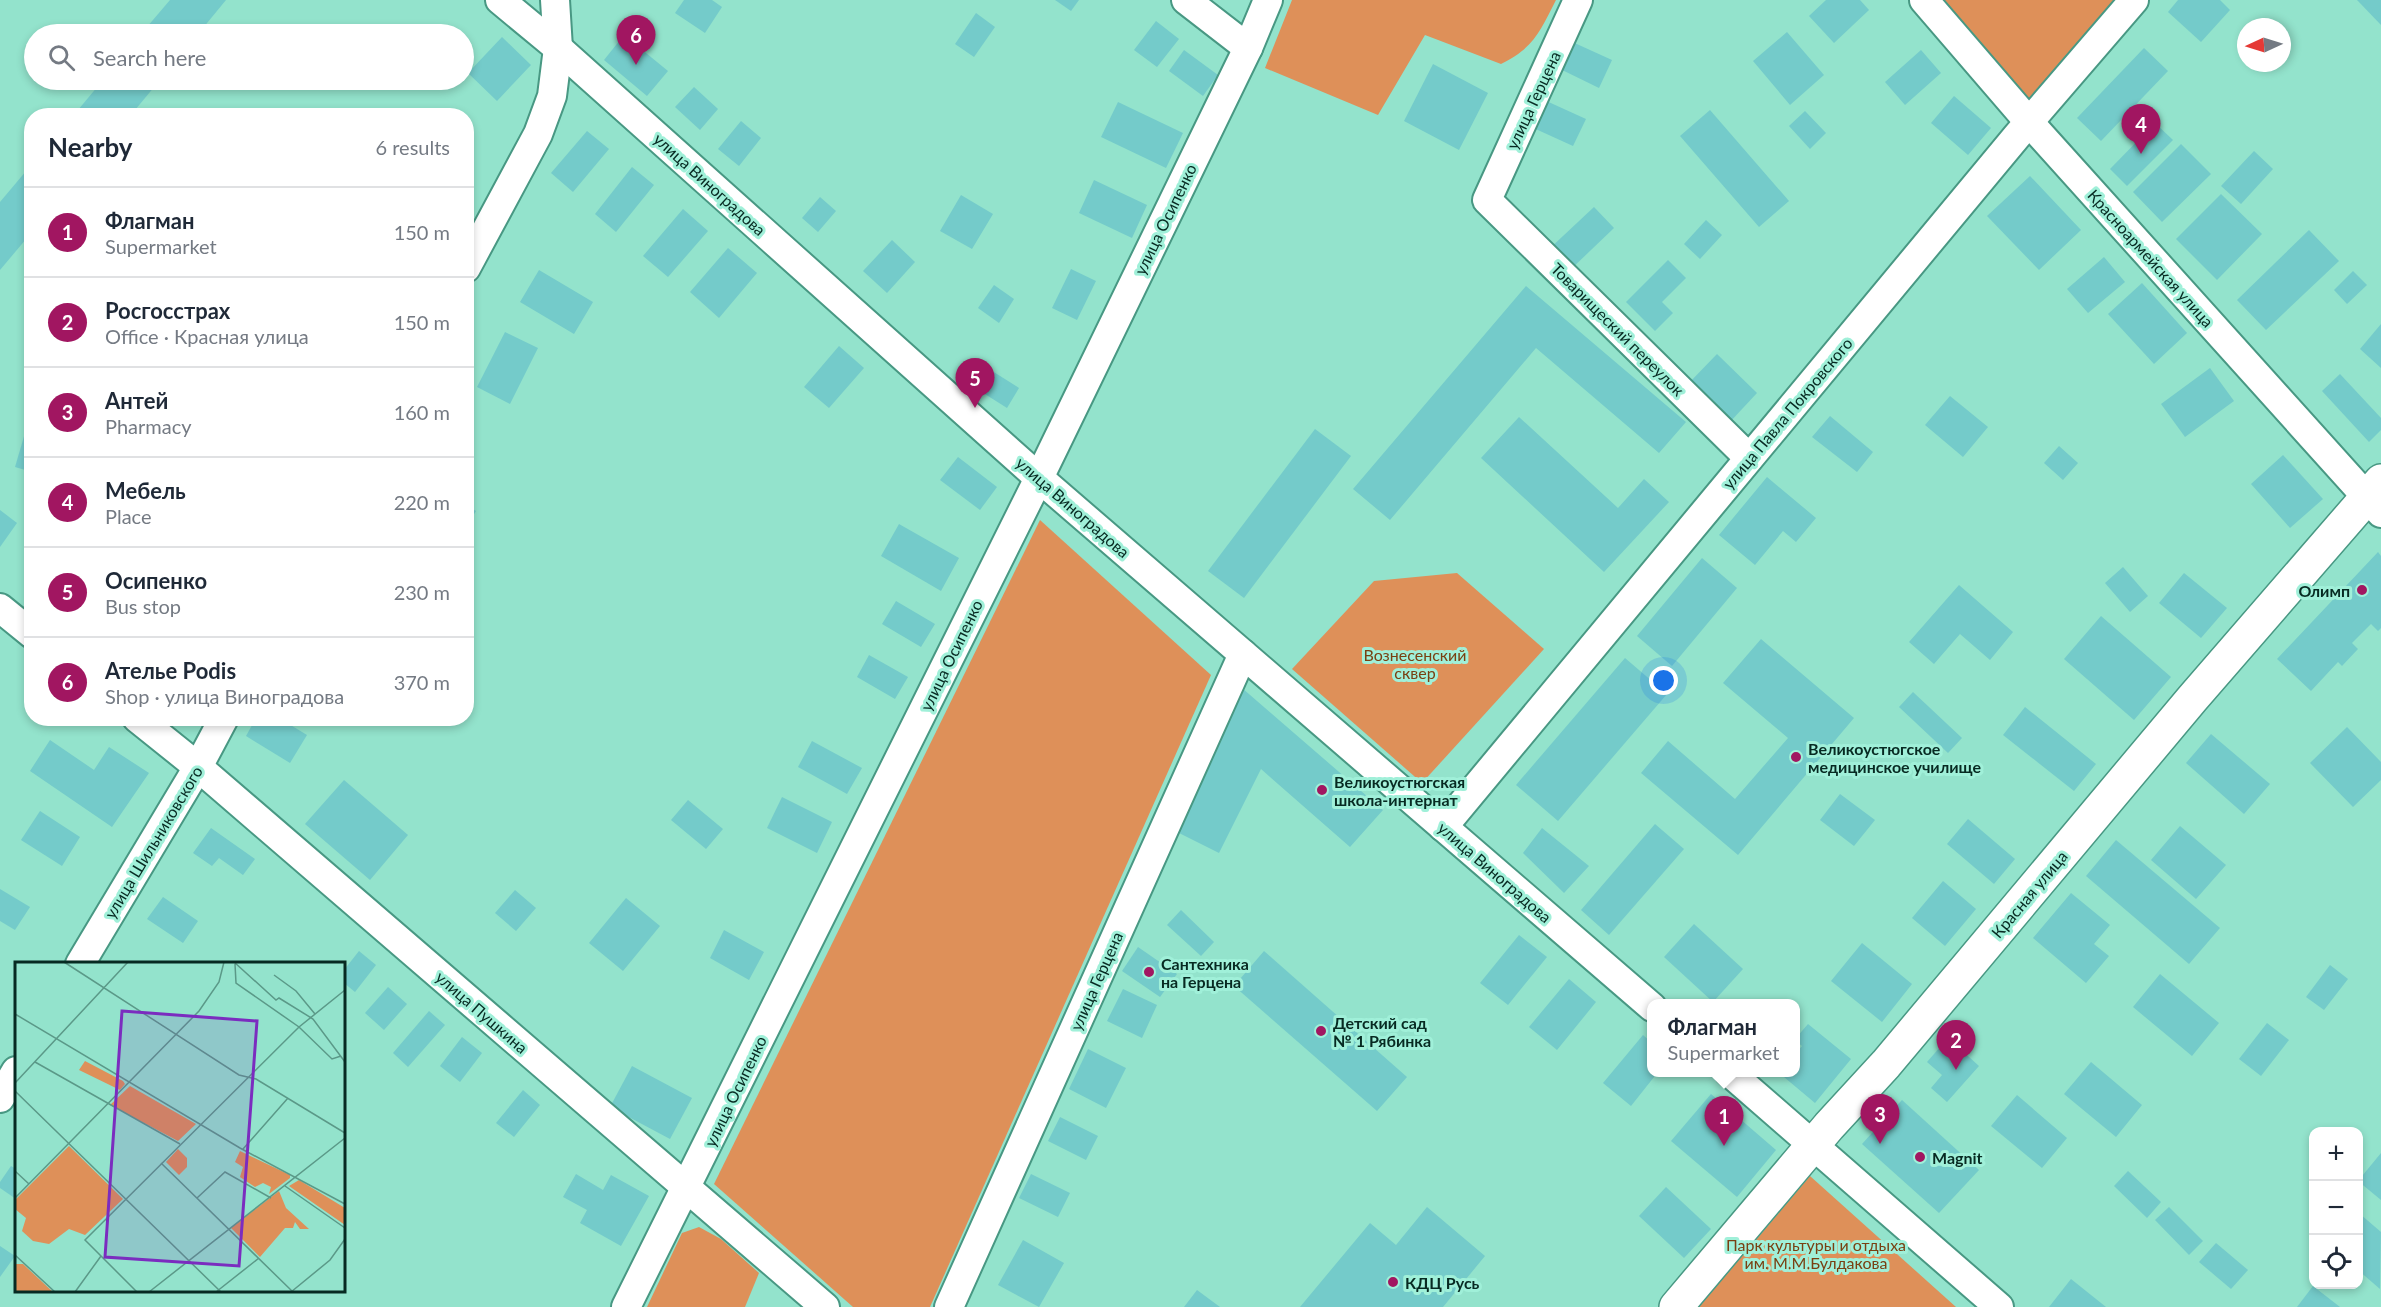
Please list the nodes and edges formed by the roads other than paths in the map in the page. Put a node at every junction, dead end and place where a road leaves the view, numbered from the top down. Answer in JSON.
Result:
{"nodes":[{"id":1,"x":500,"y":0,"type":"edge"},
{"id":2,"x":555,"y":0,"type":"edge"},
{"id":3,"x":1186,"y":0,"type":"edge"},
{"id":4,"x":1268,"y":0,"type":"edge"},
{"id":5,"x":1578,"y":0,"type":"edge"},
{"id":6,"x":1924,"y":0,"type":"edge"},
{"id":7,"x":2134,"y":0,"type":"edge"},
{"id":8,"x":558,"y":48,"type":"junction"},
{"id":9,"x":1248,"y":48,"type":"junction"},
{"id":10,"x":2029,"y":122,"type":"junction"},
{"id":11,"x":1487,"y":200,"type":"joint"},
{"id":12,"x":474,"y":253,"type":"edge"},
{"id":13,"x":1749,"y":458,"type":"junction"},
{"id":14,"x":1039,"y":478,"type":"junction"},
{"id":15,"x":2376,"y":497,"type":"edge"},
{"id":16,"x":0,"y":608,"type":"edge"},
{"id":17,"x":24,"y":628,"type":"edge"},
{"id":18,"x":1242,"y":654,"type":"junction"},
{"id":19,"x":147,"y":726,"type":"edge"},
{"id":20,"x":220,"y":726,"type":"edge"},
{"id":21,"x":198,"y":767,"type":"junction"},
{"id":22,"x":1443,"y":827,"type":"junction"},
{"id":23,"x":81,"y":962,"type":"edge"},
{"id":24,"x":1647,"y":1003,"type":"edge"},
{"id":25,"x":15,"y":1073,"type":"edge"},
{"id":26,"x":1735,"y":1077,"type":"edge"},
{"id":27,"x":0,"y":1098,"type":"edge"},
{"id":28,"x":1814,"y":1145,"type":"junction"},
{"id":29,"x":687,"y":1187,"type":"junction"},
{"id":30,"x":626,"y":1307,"type":"edge"},
{"id":31,"x":825,"y":1307,"type":"edge"},
{"id":32,"x":949,"y":1307,"type":"edge"},
{"id":33,"x":1676,"y":1307,"type":"edge"},
{"id":34,"x":1999,"y":1307,"type":"edge"}],
"edges":[{"from":1,"to":8,"type":"street","name":"улица Виноградова"},
{"from":2,"to":8,"type":"street"},
{"from":3,"to":9,"type":"street"},
{"from":4,"to":9,"type":"street","name":"улица Осипенко"},
{"from":5,"to":11,"type":"street","name":"улица Герцена"},
{"from":6,"to":10,"type":"street","name":"Красноармейская улица"},
{"from":7,"to":10,"type":"street","name":"улица Павла Покровского"},
{"from":8,"to":12,"type":"street"},
{"from":8,"to":14,"type":"street","name":"улица Виноградова"},
{"from":9,"to":14,"type":"street","name":"улица Осипенко"},
{"from":10,"to":13,"type":"street","name":"улица Павла Покровского"},
{"from":10,"to":15,"type":"street","name":"Красноармейская улица"},
{"from":11,"to":13,"type":"street","name":"Товарищеский переулок"},
{"from":13,"to":22,"type":"street","name":"улица Павла Покровского"},
{"from":14,"to":18,"type":"street","name":"улица Виноградова"},
{"from":14,"to":29,"type":"street","name":"улица Осипенко"},
{"from":15,"to":28,"type":"main road","name":"Красная улица"},
{"from":16,"to":17,"type":"street"},
{"from":18,"to":22,"type":"street","name":"улица Виноградова"},
{"from":18,"to":32,"type":"street","name":"улица Герцена"},
{"from":19,"to":21,"type":"street","name":"улица Пушкина"},
{"from":20,"to":21,"type":"street","name":"улица Шильниковского"},
{"from":21,"to":23,"type":"street","name":"улица Шильниковского"},
{"from":21,"to":29,"type":"street","name":"улица Пушкина"},
{"from":22,"to":24,"type":"street","name":"улица Виноградова"},
{"from":25,"to":27,"type":"street"},
{"from":26,"to":28,"type":"street"},
{"from":28,"to":33,"type":"main road","name":"Красная улица"},
{"from":28,"to":34,"type":"street"},
{"from":29,"to":30,"type":"street","name":"улица Осипенко"},
{"from":29,"to":31,"type":"street","name":"улица Пушкина"}]}
